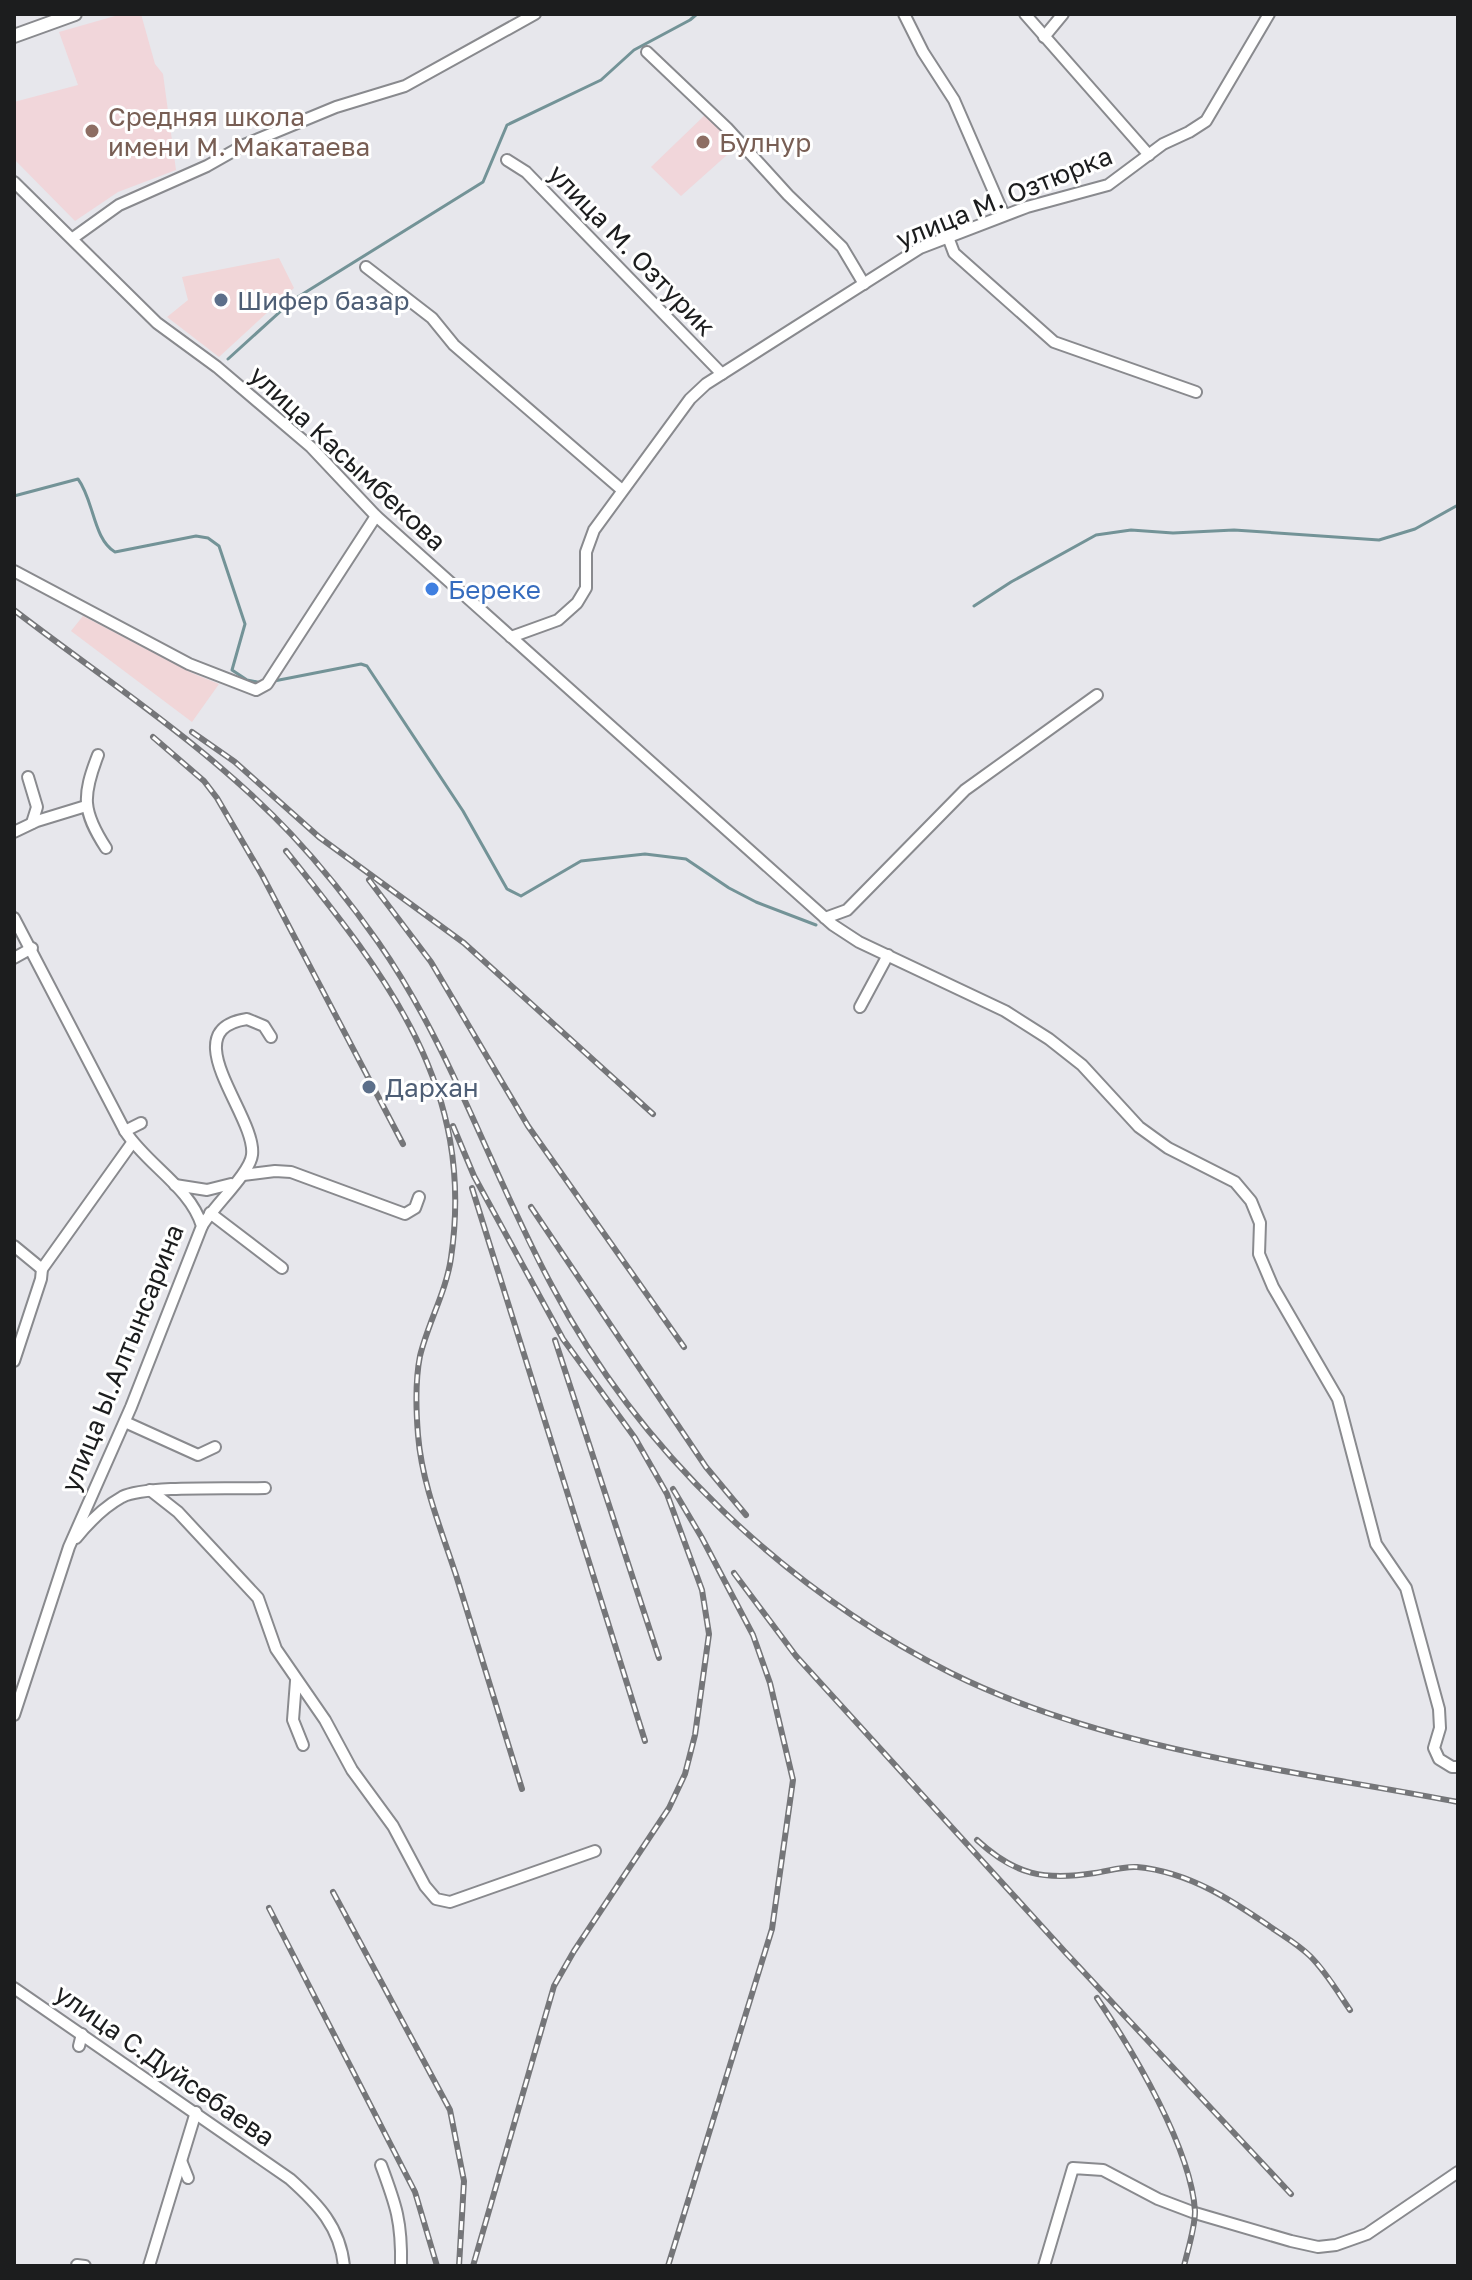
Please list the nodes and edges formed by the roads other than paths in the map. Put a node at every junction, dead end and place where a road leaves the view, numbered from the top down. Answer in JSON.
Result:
{"nodes":[{"id":1,"x":75,"y":14,"type":"edge"},
{"id":2,"x":535,"y":14,"type":"edge"},
{"id":3,"x":904,"y":14,"type":"edge"},
{"id":4,"x":1025,"y":14,"type":"edge"},
{"id":5,"x":1063,"y":14,"type":"edge"},
{"id":6,"x":1269,"y":14,"type":"edge"},
{"id":7,"x":14,"y":36,"type":"edge"},
{"id":8,"x":1044,"y":37,"type":"junction"},
{"id":9,"x":647,"y":52,"type":"dead end"},
{"id":10,"x":1149,"y":155,"type":"junction"},
{"id":11,"x":507,"y":160,"type":"dead end"},
{"id":12,"x":14,"y":182,"type":"edge"},
{"id":13,"x":1004,"y":215,"type":"junction"},
{"id":14,"x":948,"y":237,"type":"junction"},
{"id":15,"x":73,"y":238,"type":"junction"},
{"id":16,"x":366,"y":267,"type":"dead end"},
{"id":17,"x":864,"y":284,"type":"junction"},
{"id":18,"x":722,"y":374,"type":"junction"},
{"id":19,"x":1196,"y":392,"type":"dead end"},
{"id":20,"x":622,"y":490,"type":"junction"},
{"id":21,"x":376,"y":516,"type":"junction"},
{"id":22,"x":14,"y":571,"type":"edge"},
{"id":23,"x":511,"y":637,"type":"junction"},
{"id":24,"x":1097,"y":695,"type":"dead end"},
{"id":25,"x":98,"y":755,"type":"dead end"},
{"id":26,"x":28,"y":777,"type":"dead end"},
{"id":27,"x":86,"y":806,"type":"junction"},
{"id":28,"x":32,"y":823,"type":"junction"},
{"id":29,"x":14,"y":832,"type":"edge"},
{"id":30,"x":106,"y":848,"type":"dead end"},
{"id":31,"x":14,"y":918,"type":"edge"},
{"id":32,"x":829,"y":922,"type":"junction"},
{"id":33,"x":32,"y":948,"type":"junction"},
{"id":34,"x":888,"y":955,"type":"junction"},
{"id":35,"x":14,"y":958,"type":"edge"},
{"id":36,"x":860,"y":1007,"type":"dead end"},
{"id":37,"x":271,"y":1037,"type":"dead end"},
{"id":38,"x":141,"y":1123,"type":"dead end"},
{"id":39,"x":125,"y":1131,"type":"junction"},
{"id":40,"x":132,"y":1143,"type":"junction"},
{"id":41,"x":239,"y":1178,"type":"junction"},
{"id":42,"x":175,"y":1185,"type":"junction"},
{"id":43,"x":419,"y":1197,"type":"dead end"},
{"id":44,"x":210,"y":1213,"type":"junction"},
{"id":45,"x":202,"y":1226,"type":"junction"},
{"id":46,"x":14,"y":1246,"type":"edge"},
{"id":47,"x":282,"y":1268,"type":"dead end"},
{"id":48,"x":42,"y":1269,"type":"junction"},
{"id":49,"x":14,"y":1361,"type":"edge"},
{"id":50,"x":125,"y":1422,"type":"junction"},
{"id":51,"x":215,"y":1447,"type":"dead end"},
{"id":52,"x":265,"y":1488,"type":"dead end"},
{"id":53,"x":150,"y":1490,"type":"junction"},
{"id":54,"x":69,"y":1547,"type":"junction"},
{"id":55,"x":296,"y":1681,"type":"junction"},
{"id":56,"x":14,"y":1715,"type":"edge"},
{"id":57,"x":303,"y":1745,"type":"dead end"},
{"id":58,"x":1458,"y":1767,"type":"edge"},
{"id":59,"x":595,"y":1851,"type":"dead end"},
{"id":60,"x":14,"y":1988,"type":"edge"},
{"id":61,"x":82,"y":2034,"type":"junction"},
{"id":62,"x":79,"y":2046,"type":"dead end"},
{"id":63,"x":196,"y":2112,"type":"junction"},
{"id":64,"x":182,"y":2163,"type":"junction"},
{"id":65,"x":381,"y":2165,"type":"dead end"},
{"id":66,"x":1458,"y":2172,"type":"edge"},
{"id":67,"x":188,"y":2178,"type":"dead end"},
{"id":68,"x":149,"y":2266,"type":"edge"},
{"id":69,"x":344,"y":2266,"type":"edge"},
{"id":70,"x":401,"y":2266,"type":"edge"},
{"id":71,"x":1044,"y":2266,"type":"edge"}],
"edges":[{"from":1,"to":7,"type":"main road"},
{"from":2,"to":15,"type":"street"},
{"from":3,"to":13,"type":"street"},
{"from":4,"to":8,"type":"street"},
{"from":5,"to":8,"type":"street"},
{"from":6,"to":10,"type":"street","name":"улица М. Озтюрка"},
{"from":8,"to":10,"type":"street"},
{"from":9,"to":17,"type":"street"},
{"from":10,"to":13,"type":"street","name":"улица М. Озтюрка"},
{"from":11,"to":18,"type":"street","name":"улица М. Озтурик"},
{"from":12,"to":15,"type":"street","name":"улица Касымбекова"},
{"from":13,"to":14,"type":"street","name":"улица М. Озтюрка"},
{"from":14,"to":17,"type":"street","name":"улица М. Озтюрка"},
{"from":14,"to":19,"type":"street"},
{"from":15,"to":21,"type":"street","name":"улица Касымбекова"},
{"from":16,"to":20,"type":"street"},
{"from":17,"to":18,"type":"street","name":"улица М. Озтюрка"},
{"from":18,"to":20,"type":"street","name":"улица М. Озтюрка"},
{"from":20,"to":23,"type":"street","name":"улица М. Озтюрка"},
{"from":21,"to":22,"type":"street"},
{"from":21,"to":23,"type":"street","name":"улица Касымбекова"},
{"from":23,"to":32,"type":"street","name":"улица Касымбекова"},
{"from":24,"to":32,"type":"street"},
{"from":25,"to":27,"type":"street"},
{"from":26,"to":28,"type":"street"},
{"from":27,"to":28,"type":"street"},
{"from":27,"to":30,"type":"street"},
{"from":28,"to":29,"type":"street"},
{"from":31,"to":33,"type":"street","name":"улица Ы.Алтынсарина"},
{"from":32,"to":34,"type":"street","name":"улица Касымбекова"},
{"from":33,"to":35,"type":"street"},
{"from":33,"to":39,"type":"street","name":"улица Ы.Алтынсарина"},
{"from":34,"to":36,"type":"street"},
{"from":34,"to":58,"type":"street","name":"улица Касымбекова"},
{"from":37,"to":41,"type":"street"},
{"from":38,"to":39,"type":"street"},
{"from":39,"to":40,"type":"street","name":"улица Ы.Алтынсарина"},
{"from":40,"to":42,"type":"street","name":"улица Ы.Алтынсарина"},
{"from":40,"to":48,"type":"street"},
{"from":41,"to":42,"type":"street"},
{"from":41,"to":43,"type":"street"},
{"from":41,"to":44,"type":"street"},
{"from":42,"to":45,"type":"street","name":"улица Ы.Алтынсарина"},
{"from":44,"to":45,"type":"street"},
{"from":44,"to":47,"type":"street"},
{"from":45,"to":50,"type":"street","name":"улица Ы.Алтынсарина"},
{"from":46,"to":48,"type":"street"},
{"from":48,"to":49,"type":"street"},
{"from":50,"to":51,"type":"street"},
{"from":50,"to":54,"type":"street","name":"улица Ы.Алтынсарина"},
{"from":52,"to":53,"type":"street"},
{"from":53,"to":54,"type":"street"},
{"from":53,"to":55,"type":"street"},
{"from":54,"to":56,"type":"street","name":"улица Ы.Алтынсарина"},
{"from":55,"to":57,"type":"street"},
{"from":55,"to":59,"type":"street"},
{"from":60,"to":61,"type":"street","name":"улица С.Дуйсебаева"},
{"from":61,"to":62,"type":"street"},
{"from":61,"to":63,"type":"street","name":"улица С.Дуйсебаева"},
{"from":63,"to":64,"type":"street"},
{"from":63,"to":69,"type":"street","name":"улица С.Дуйсебаева"},
{"from":64,"to":67,"type":"street"},
{"from":64,"to":68,"type":"street"},
{"from":65,"to":70,"type":"street"},
{"from":66,"to":71,"type":"street"}]}
